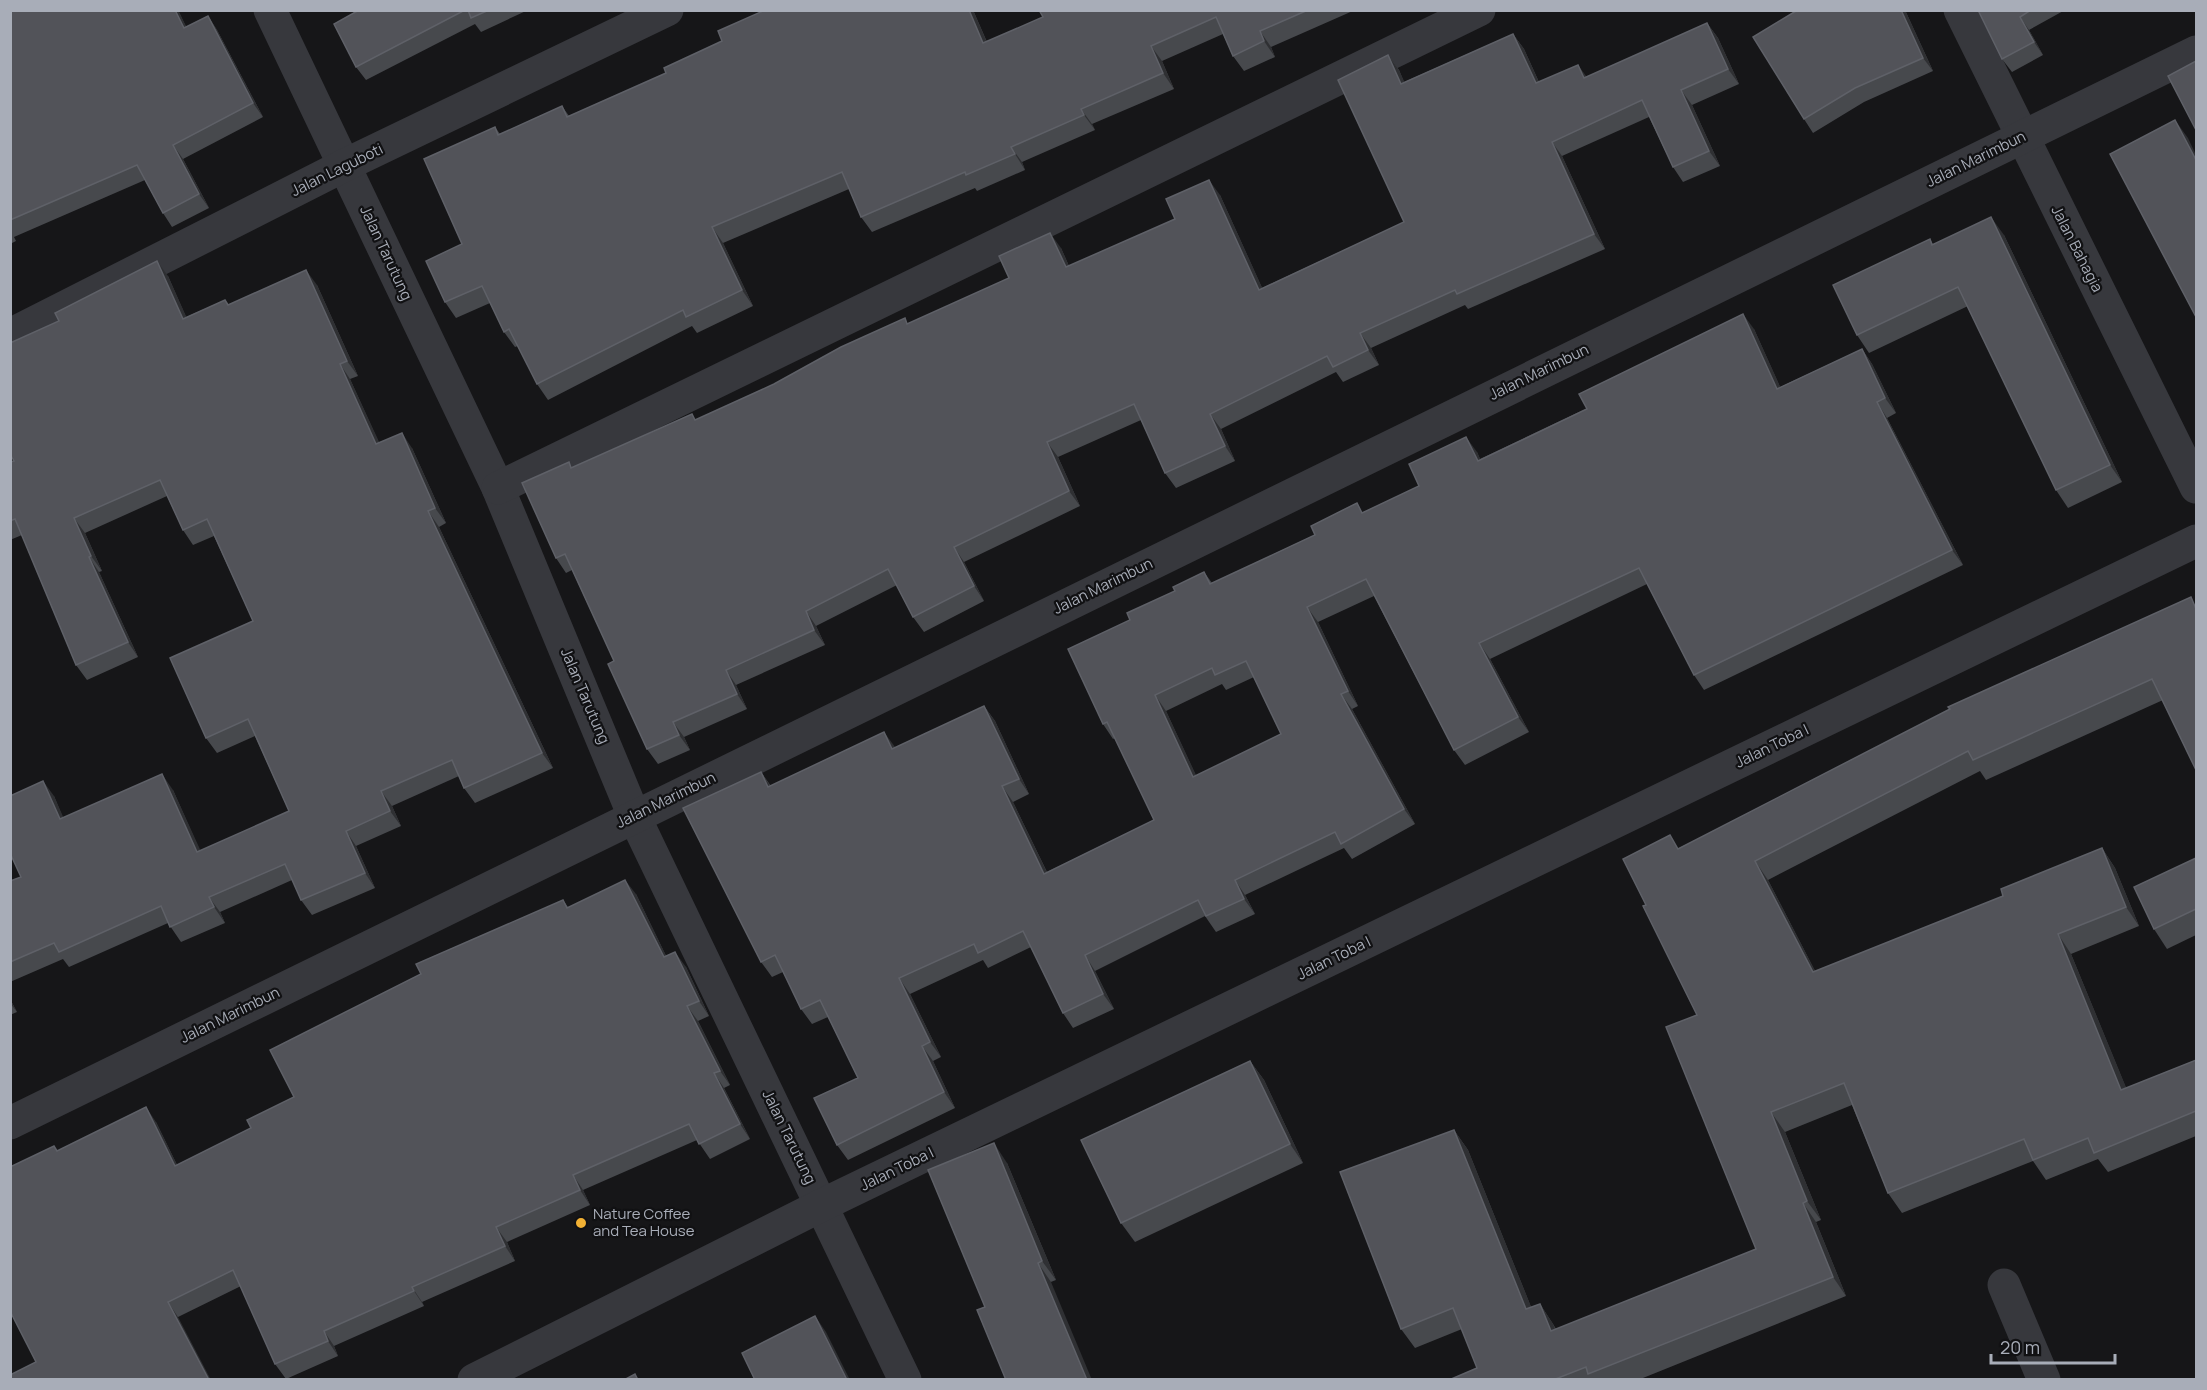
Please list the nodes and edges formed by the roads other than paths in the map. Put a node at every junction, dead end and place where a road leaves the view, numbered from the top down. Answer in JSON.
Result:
{"nodes":[{"id":1,"x":270,"y":10,"type":"edge"},
{"id":2,"x":667,"y":10,"type":"edge"},
{"id":3,"x":1479,"y":10,"type":"edge"},
{"id":4,"x":1960,"y":10,"type":"edge"},
{"id":5,"x":2196,"y":52,"type":"edge"},
{"id":6,"x":2021,"y":137,"type":"junction"},
{"id":7,"x":345,"y":165,"type":"junction"},
{"id":8,"x":10,"y":335,"type":"edge"},
{"id":9,"x":2196,"y":487,"type":"edge"},
{"id":10,"x":498,"y":488,"type":"junction"},
{"id":11,"x":2196,"y":541,"type":"edge"},
{"id":12,"x":634,"y":816,"type":"junction"},
{"id":13,"x":10,"y":1123,"type":"edge"},
{"id":14,"x":822,"y":1205,"type":"junction"},
{"id":15,"x":2004,"y":1284,"type":"dead end"},
{"id":16,"x":474,"y":1380,"type":"edge"},
{"id":17,"x":905,"y":1380,"type":"edge"},
{"id":18,"x":2044,"y":1380,"type":"edge"}],
"edges":[{"from":1,"to":7,"type":"street","name":"Jalan Tarutung"},
{"from":2,"to":7,"type":"street","name":"Jalan Laguboti"},
{"from":3,"to":10,"type":"street"},
{"from":4,"to":6,"type":"street","name":"Jalan Bahagia"},
{"from":5,"to":6,"type":"street","name":"Jalan Marimbun"},
{"from":6,"to":9,"type":"street","name":"Jalan Bahagia"},
{"from":6,"to":12,"type":"street","name":"Jalan Marimbun"},
{"from":7,"to":8,"type":"street","name":"Jalan Laguboti"},
{"from":7,"to":10,"type":"street","name":"Jalan Tarutung"},
{"from":10,"to":12,"type":"street","name":"Jalan Tarutung"},
{"from":11,"to":14,"type":"street","name":"Jalan Toba I"},
{"from":12,"to":13,"type":"street","name":"Jalan Marimbun"},
{"from":12,"to":14,"type":"street","name":"Jalan Tarutung"},
{"from":14,"to":16,"type":"street","name":"Jalan Toba I"},
{"from":14,"to":17,"type":"street","name":"Jalan Tarutung"},
{"from":15,"to":18,"type":"street"}]}
